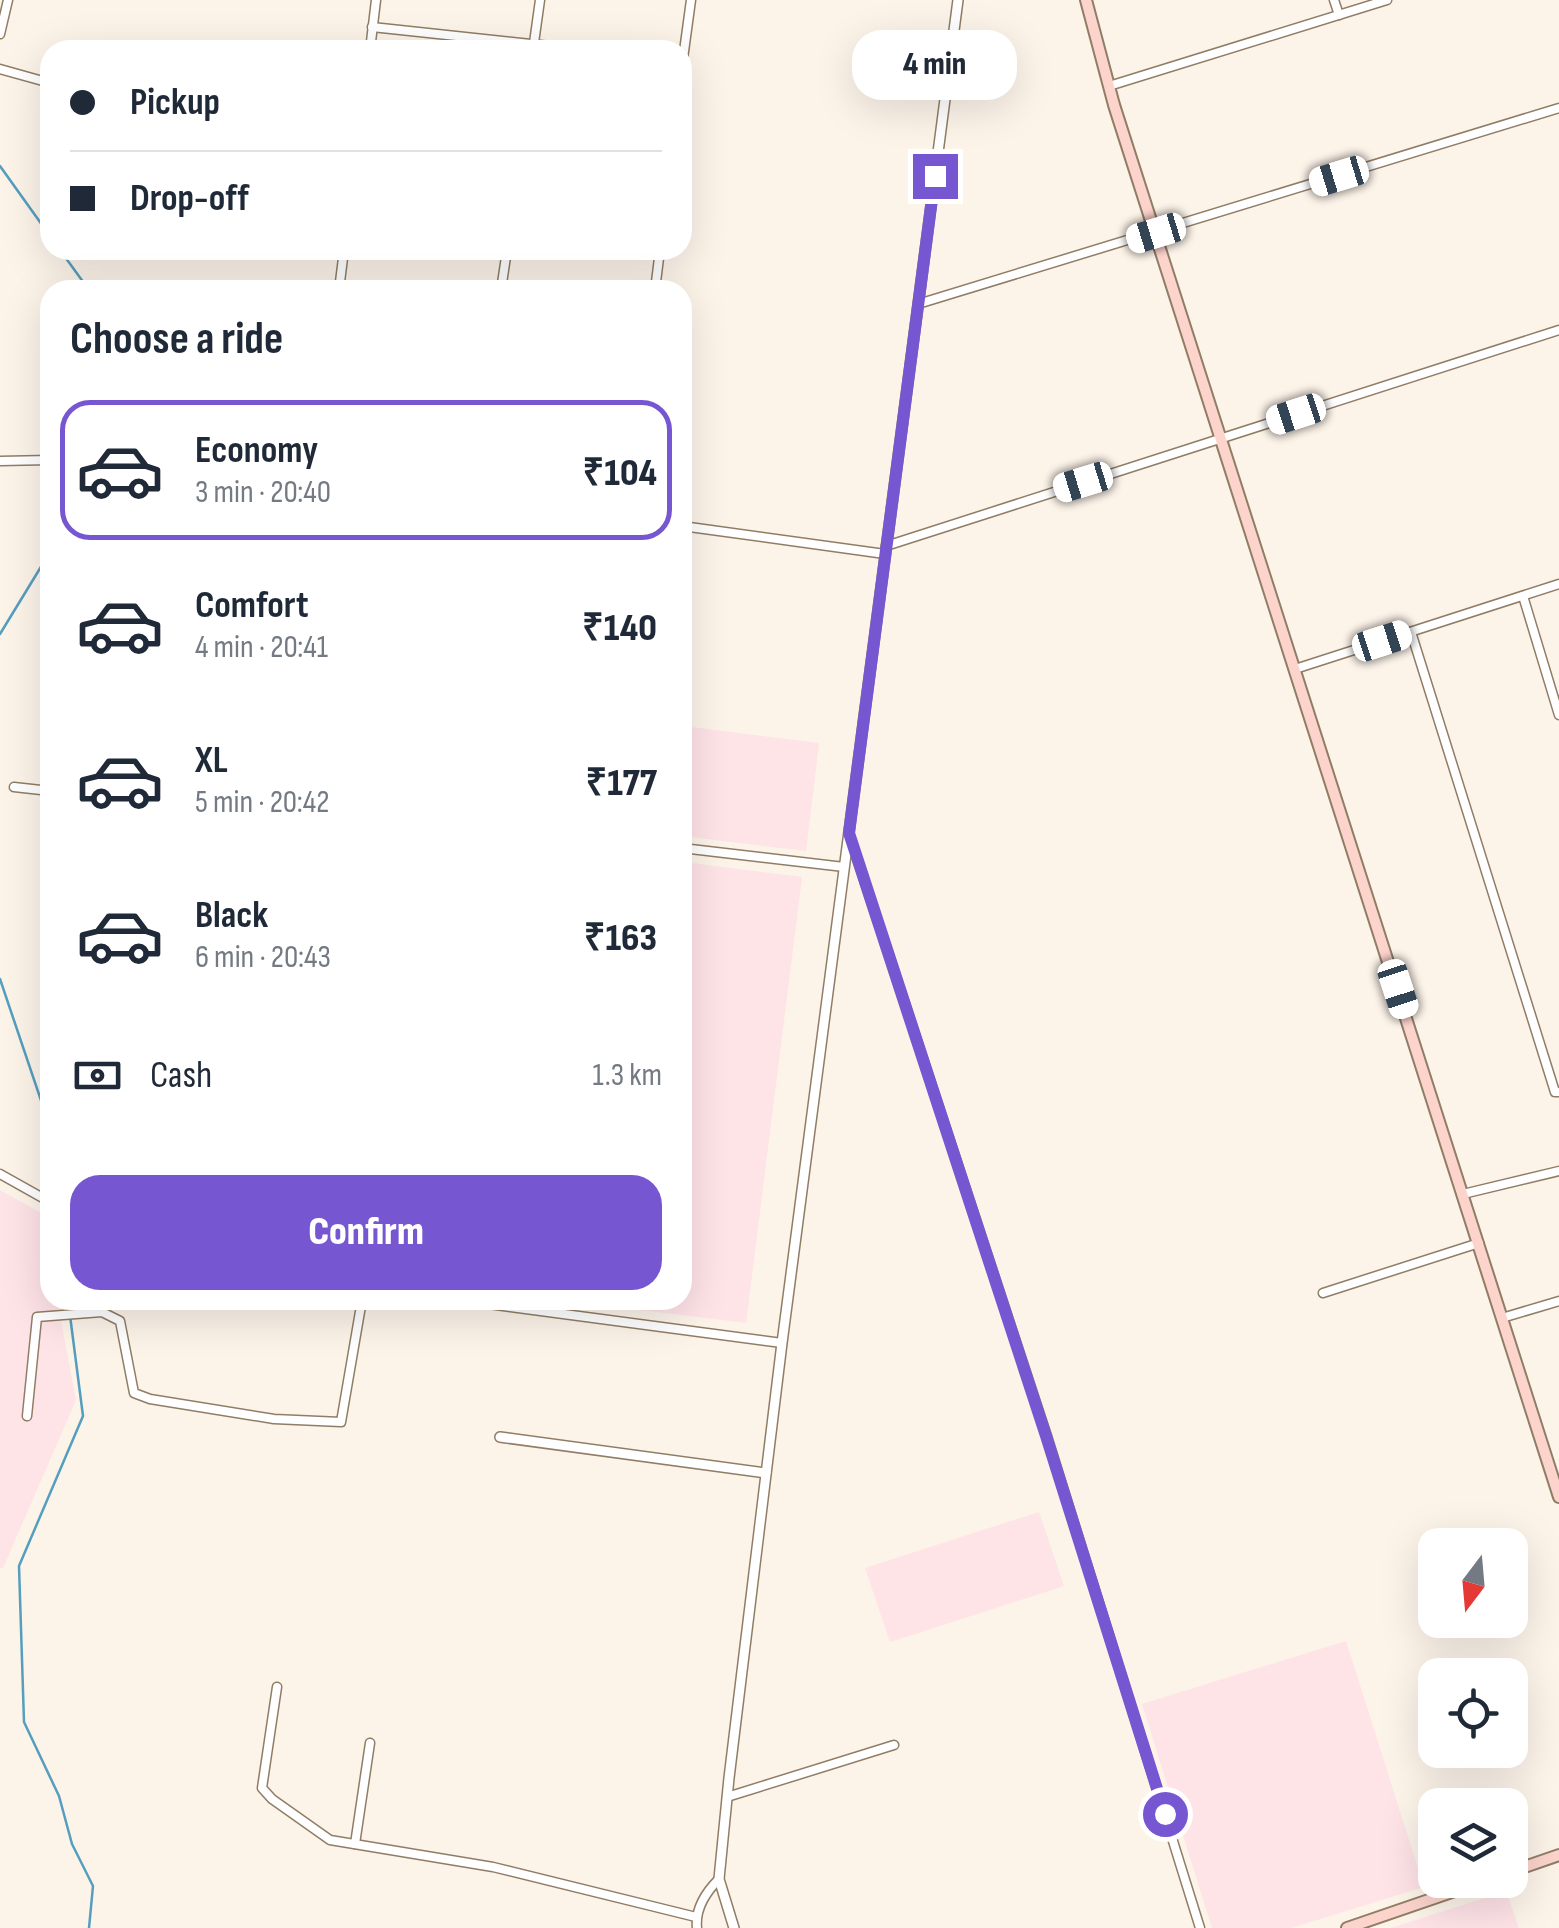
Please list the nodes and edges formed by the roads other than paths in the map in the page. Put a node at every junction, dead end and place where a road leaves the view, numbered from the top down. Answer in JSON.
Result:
{"nodes":[{"id":1,"x":8,"y":0,"type":"edge"},
{"id":2,"x":376,"y":0,"type":"edge"},
{"id":3,"x":540,"y":0,"type":"edge"},
{"id":4,"x":690,"y":0,"type":"edge"},
{"id":5,"x":958,"y":0,"type":"edge"},
{"id":6,"x":1086,"y":0,"type":"edge"},
{"id":7,"x":1334,"y":0,"type":"edge"},
{"id":8,"x":1387,"y":0,"type":"edge"},
{"id":9,"x":1340,"y":15,"type":"junction"},
{"id":10,"x":372,"y":27,"type":"junction"},
{"id":11,"x":0,"y":34,"type":"edge"},
{"id":12,"x":371,"y":40,"type":"edge"},
{"id":13,"x":477,"y":40,"type":"edge"},
{"id":14,"x":535,"y":40,"type":"edge"},
{"id":15,"x":685,"y":40,"type":"edge"},
{"id":16,"x":0,"y":69,"type":"edge"},
{"id":17,"x":40,"y":81,"type":"edge"},
{"id":18,"x":1109,"y":86,"type":"junction"},
{"id":19,"x":1559,"y":108,"type":"edge"},
{"id":20,"x":1156,"y":233,"type":"junction"},
{"id":21,"x":918,"y":304,"type":"junction"},
{"id":22,"x":1559,"y":330,"type":"edge"},
{"id":23,"x":1222,"y":438,"type":"junction"},
{"id":24,"x":40,"y":460,"type":"edge"},
{"id":25,"x":0,"y":461,"type":"edge"},
{"id":26,"x":692,"y":527,"type":"edge"},
{"id":27,"x":885,"y":550,"type":"junction"},
{"id":28,"x":1559,"y":584,"type":"edge"},
{"id":29,"x":1523,"y":596,"type":"junction"},
{"id":30,"x":1410,"y":632,"type":"junction"},
{"id":31,"x":1296,"y":669,"type":"junction"},
{"id":32,"x":1559,"y":715,"type":"edge"},
{"id":33,"x":14,"y":787,"type":"dead end"},
{"id":34,"x":40,"y":790,"type":"edge"},
{"id":35,"x":849,"y":833,"type":"junction"},
{"id":36,"x":692,"y":849,"type":"edge"},
{"id":37,"x":844,"y":867,"type":"junction"},
{"id":38,"x":1559,"y":1092,"type":"edge"},
{"id":39,"x":1559,"y":1171,"type":"edge"},
{"id":40,"x":0,"y":1174,"type":"edge"},
{"id":41,"x":1463,"y":1194,"type":"junction"},
{"id":42,"x":40,"y":1196,"type":"edge"},
{"id":43,"x":1478,"y":1244,"type":"junction"},
{"id":44,"x":1323,"y":1293,"type":"dead end"},
{"id":45,"x":1559,"y":1300,"type":"edge"},
{"id":46,"x":360,"y":1310,"type":"edge"},
{"id":47,"x":533,"y":1310,"type":"edge"},
{"id":48,"x":1502,"y":1318,"type":"junction"},
{"id":49,"x":782,"y":1343,"type":"junction"},
{"id":50,"x":27,"y":1416,"type":"dead end"},
{"id":51,"x":500,"y":1437,"type":"dead end"},
{"id":52,"x":766,"y":1473,"type":"junction"},
{"id":53,"x":1559,"y":1497,"type":"edge"},
{"id":54,"x":277,"y":1687,"type":"dead end"},
{"id":55,"x":370,"y":1743,"type":"dead end"},
{"id":56,"x":894,"y":1745,"type":"dead end"},
{"id":57,"x":728,"y":1796,"type":"junction"},
{"id":58,"x":355,"y":1844,"type":"junction"},
{"id":59,"x":1559,"y":1856,"type":"edge"},
{"id":60,"x":1528,"y":1866,"type":"edge"},
{"id":61,"x":719,"y":1879,"type":"junction"},
{"id":62,"x":1434,"y":1898,"type":"edge"},
{"id":63,"x":696,"y":1917,"type":"junction"},
{"id":64,"x":697,"y":1928,"type":"edge"},
{"id":65,"x":734,"y":1928,"type":"edge"},
{"id":66,"x":1200,"y":1928,"type":"edge"},
{"id":67,"x":1347,"y":1928,"type":"edge"}],
"edges":[{"from":1,"to":11,"type":"street"},
{"from":2,"to":10,"type":"street"},
{"from":3,"to":14,"type":"street"},
{"from":4,"to":15,"type":"street"},
{"from":5,"to":21,"type":"street"},
{"from":6,"to":18,"type":"main road"},
{"from":7,"to":9,"type":"street"},
{"from":8,"to":9,"type":"street"},
{"from":9,"to":18,"type":"street"},
{"from":10,"to":12,"type":"street"},
{"from":10,"to":13,"type":"street"},
{"from":16,"to":17,"type":"street"},
{"from":18,"to":20,"type":"main road"},
{"from":19,"to":20,"type":"street"},
{"from":20,"to":21,"type":"street"},
{"from":20,"to":23,"type":"main road"},
{"from":21,"to":27,"type":"street"},
{"from":22,"to":23,"type":"street"},
{"from":23,"to":27,"type":"street"},
{"from":23,"to":31,"type":"main road"},
{"from":24,"to":25,"type":"street"},
{"from":26,"to":27,"type":"street"},
{"from":27,"to":35,"type":"street"},
{"from":28,"to":29,"type":"street"},
{"from":29,"to":30,"type":"street"},
{"from":29,"to":32,"type":"street"},
{"from":30,"to":31,"type":"street"},
{"from":30,"to":38,"type":"street"},
{"from":31,"to":41,"type":"main road"},
{"from":33,"to":34,"type":"street"},
{"from":35,"to":37,"type":"street"},
{"from":35,"to":66,"type":"street"},
{"from":36,"to":37,"type":"street"},
{"from":37,"to":49,"type":"street"},
{"from":39,"to":41,"type":"street"},
{"from":40,"to":42,"type":"street"},
{"from":41,"to":43,"type":"main road"},
{"from":43,"to":44,"type":"street"},
{"from":43,"to":48,"type":"main road"},
{"from":45,"to":48,"type":"street"},
{"from":46,"to":50,"type":"street"},
{"from":47,"to":49,"type":"street"},
{"from":48,"to":53,"type":"main road"},
{"from":49,"to":52,"type":"street"},
{"from":51,"to":52,"type":"street"},
{"from":52,"to":57,"type":"street"},
{"from":54,"to":58,"type":"street"},
{"from":55,"to":58,"type":"street"},
{"from":56,"to":57,"type":"street"},
{"from":57,"to":61,"type":"street"},
{"from":58,"to":63,"type":"street"},
{"from":59,"to":60,"type":"main road"},
{"from":61,"to":63,"type":"street"},
{"from":61,"to":65,"type":"street"},
{"from":62,"to":67,"type":"main road"},
{"from":63,"to":64,"type":"street"}]}
